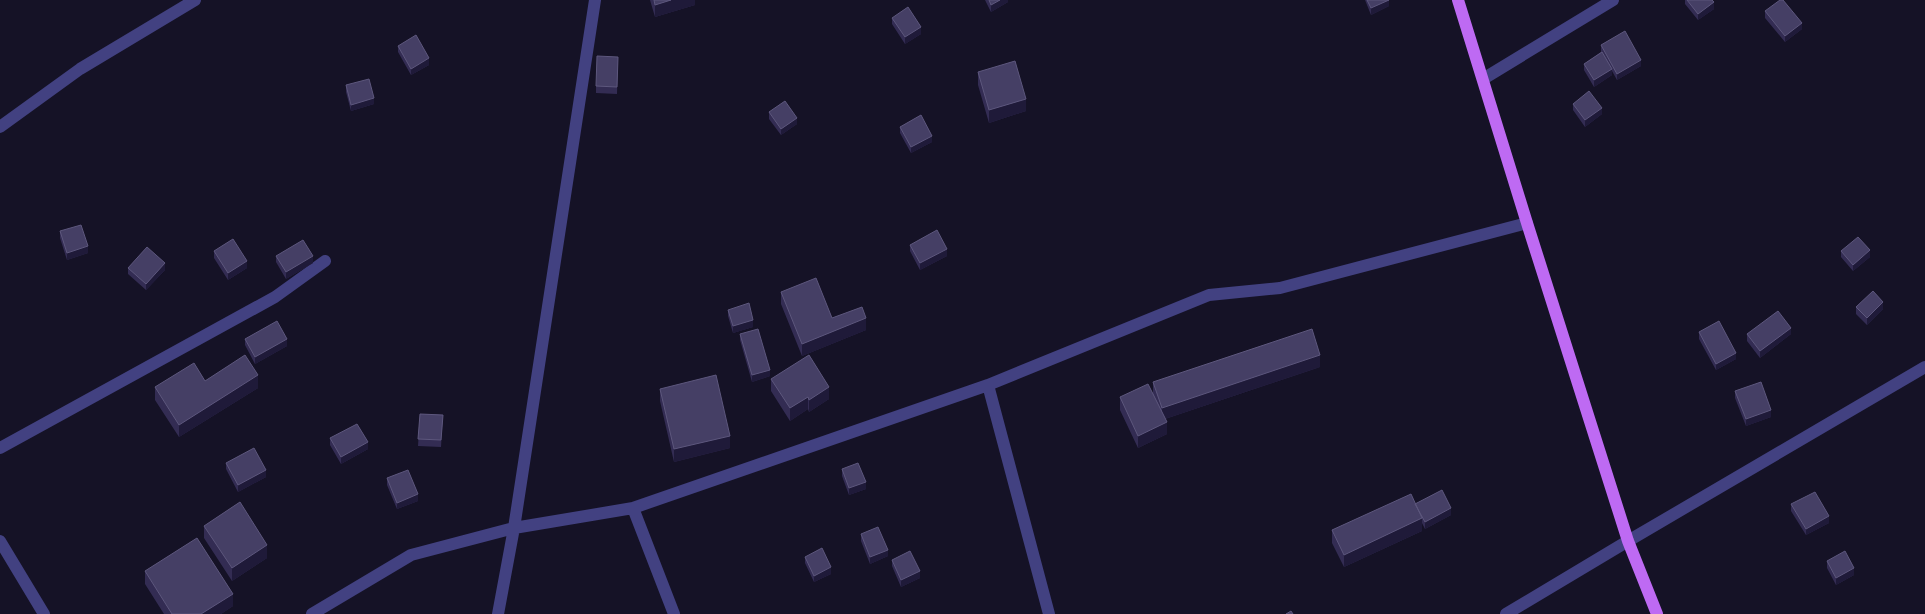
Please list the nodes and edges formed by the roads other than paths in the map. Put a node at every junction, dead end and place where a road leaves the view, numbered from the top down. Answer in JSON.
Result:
{"nodes":[{"id":1,"x":195,"y":0,"type":"edge"},
{"id":2,"x":595,"y":0,"type":"edge"},
{"id":3,"x":1458,"y":0,"type":"edge"},
{"id":4,"x":1613,"y":0,"type":"edge"},
{"id":5,"x":1482,"y":80,"type":"junction"},
{"id":6,"x":0,"y":127,"type":"edge"},
{"id":7,"x":1526,"y":223,"type":"junction"},
{"id":8,"x":325,"y":261,"type":"dead end"},
{"id":9,"x":1925,"y":367,"type":"edge"},
{"id":10,"x":988,"y":385,"type":"junction"},
{"id":11,"x":0,"y":448,"type":"edge"},
{"id":12,"x":633,"y":508,"type":"junction"},
{"id":13,"x":514,"y":528,"type":"junction"},
{"id":14,"x":0,"y":541,"type":"edge"},
{"id":15,"x":1628,"y":541,"type":"junction"},
{"id":16,"x":44,"y":614,"type":"edge"},
{"id":17,"x":312,"y":614,"type":"edge"},
{"id":18,"x":498,"y":614,"type":"edge"},
{"id":19,"x":674,"y":614,"type":"edge"},
{"id":20,"x":1049,"y":614,"type":"edge"},
{"id":21,"x":1506,"y":614,"type":"edge"},
{"id":22,"x":1656,"y":614,"type":"edge"}],
"edges":[{"from":1,"to":6,"type":"street"},
{"from":2,"to":13,"type":"street"},
{"from":3,"to":5,"type":"main road"},
{"from":4,"to":5,"type":"street"},
{"from":5,"to":7,"type":"main road"},
{"from":7,"to":10,"type":"street"},
{"from":7,"to":15,"type":"main road"},
{"from":8,"to":11,"type":"street"},
{"from":9,"to":15,"type":"street"},
{"from":10,"to":12,"type":"street"},
{"from":10,"to":20,"type":"street"},
{"from":12,"to":13,"type":"street"},
{"from":12,"to":19,"type":"street"},
{"from":13,"to":17,"type":"street"},
{"from":13,"to":18,"type":"street"},
{"from":14,"to":16,"type":"street"},
{"from":15,"to":21,"type":"street"},
{"from":15,"to":22,"type":"main road"}]}
